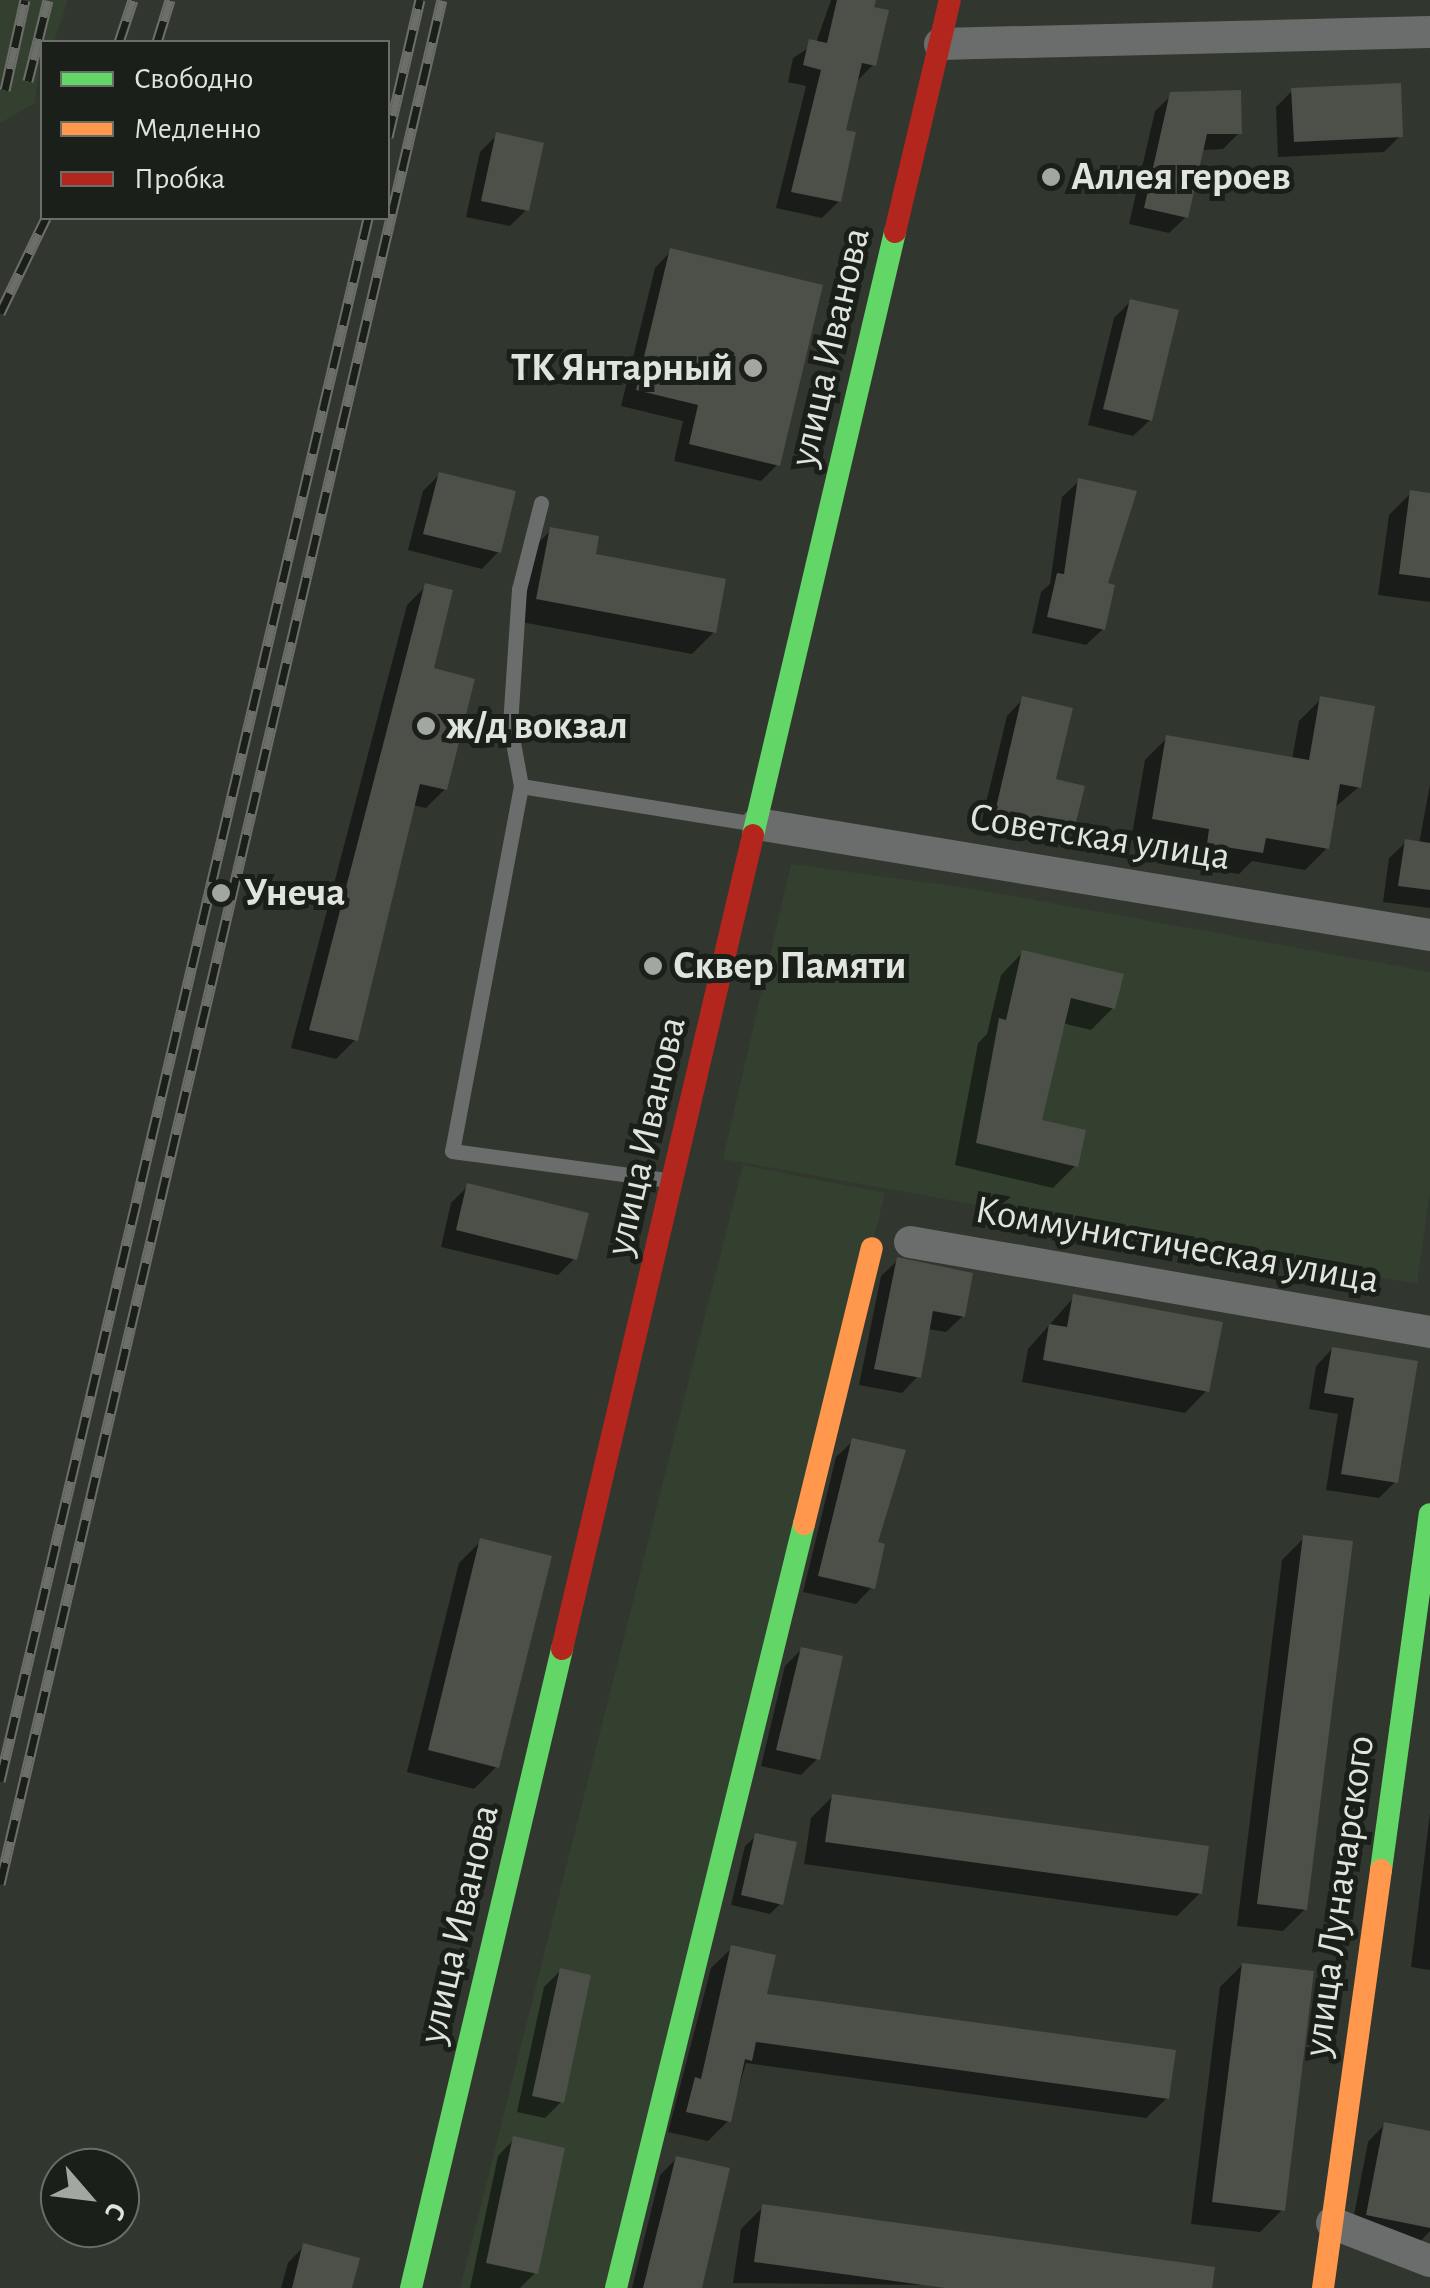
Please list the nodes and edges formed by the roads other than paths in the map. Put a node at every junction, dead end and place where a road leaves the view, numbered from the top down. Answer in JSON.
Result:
{"nodes":[{"id":1,"x":950,"y":0,"type":"edge"},
{"id":2,"x":1430,"y":32,"type":"edge"},
{"id":3,"x":940,"y":44,"type":"junction"},
{"id":4,"x":541,"y":503,"type":"dead end"},
{"id":5,"x":521,"y":786,"type":"junction"},
{"id":6,"x":757,"y":824,"type":"junction"},
{"id":7,"x":1430,"y":934,"type":"edge"},
{"id":8,"x":674,"y":1181,"type":"junction"},
{"id":9,"x":910,"y":1242,"type":"dead end"},
{"id":10,"x":872,"y":1248,"type":"dead end"},
{"id":11,"x":1430,"y":1332,"type":"edge"},
{"id":12,"x":1430,"y":1514,"type":"edge"},
{"id":13,"x":1332,"y":2222,"type":"junction"},
{"id":14,"x":1430,"y":2261,"type":"edge"},
{"id":15,"x":411,"y":2288,"type":"edge"},
{"id":16,"x":616,"y":2288,"type":"edge"},
{"id":17,"x":1323,"y":2288,"type":"edge"}],
"edges":[{"from":1,"to":3,"type":"main road","name":"улица Иванова"},
{"from":2,"to":3,"type":"street"},
{"from":3,"to":6,"type":"main road","name":"улица Иванова"},
{"from":4,"to":5,"type":"lane"},
{"from":5,"to":6,"type":"lane"},
{"from":5,"to":8,"type":"lane"},
{"from":6,"to":7,"type":"street","name":"Советская улица"},
{"from":6,"to":8,"type":"main road","name":"улица Иванова"},
{"from":8,"to":15,"type":"main road","name":"улица Иванова"},
{"from":9,"to":11,"type":"street","name":"Коммунистическая улица"},
{"from":10,"to":16,"type":"main road"},
{"from":12,"to":13,"type":"main road","name":"улица Луначарского"},
{"from":13,"to":14,"type":"street"},
{"from":13,"to":17,"type":"main road","name":"улица Луначарского"}]}
